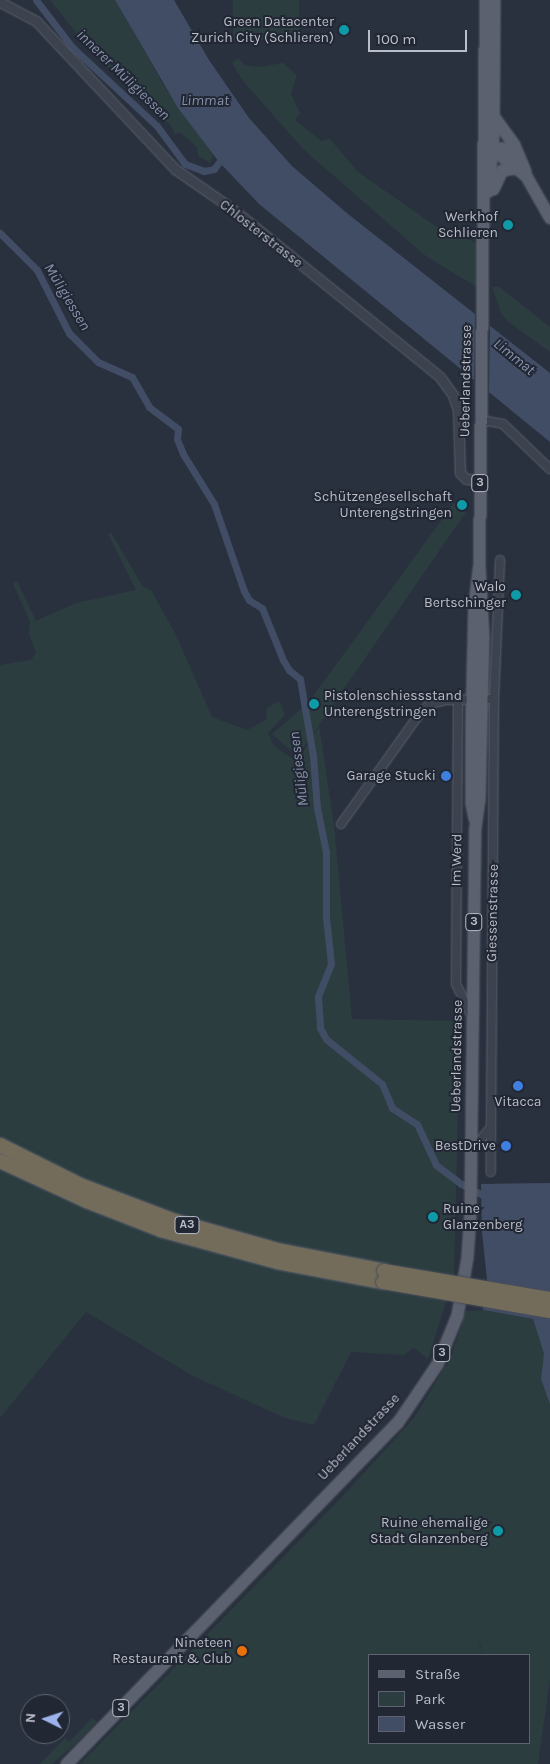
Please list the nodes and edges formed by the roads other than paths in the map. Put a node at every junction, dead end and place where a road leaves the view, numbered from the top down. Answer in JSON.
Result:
{"nodes":[{"id":1,"x":486,"y":0,"type":"edge"},
{"id":2,"x":494,"y":0,"type":"edge"},
{"id":3,"x":0,"y":2,"type":"edge"},
{"id":4,"x":493,"y":115,"type":"junction"},
{"id":5,"x":483,"y":134,"type":"junction"},
{"id":6,"x":492,"y":149,"type":"junction"},
{"id":7,"x":482,"y":156,"type":"junction"},
{"id":8,"x":517,"y":162,"type":"junction"},
{"id":9,"x":484,"y":197,"type":"junction"},
{"id":10,"x":550,"y":218,"type":"edge"},
{"id":11,"x":481,"y":420,"type":"junction"},
{"id":12,"x":550,"y":469,"type":"edge"},
{"id":13,"x":480,"y":480,"type":"junction"},
{"id":14,"x":500,"y":560,"type":"dead end"},
{"id":15,"x":477,"y":698,"type":"junction"},
{"id":16,"x":458,"y":699,"type":"junction"},
{"id":17,"x":494,"y":699,"type":"junction"},
{"id":18,"x":341,"y":824,"type":"dead end"},
{"id":19,"x":472,"y":1017,"type":"junction"},
{"id":20,"x":490,"y":1128,"type":"junction"},
{"id":21,"x":0,"y":1146,"type":"edge"},
{"id":22,"x":471,"y":1153,"type":"junction"},
{"id":23,"x":0,"y":1161,"type":"edge"},
{"id":24,"x":491,"y":1172,"type":"dead end"},
{"id":25,"x":384,"y":1276,"type":"junction"},
{"id":26,"x":550,"y":1299,"type":"edge"},
{"id":27,"x":550,"y":1312,"type":"edge"},
{"id":28,"x":66,"y":1764,"type":"edge"}],
"edges":[{"from":1,"to":5,"type":"main road"},
{"from":2,"to":4,"type":"main road","name":"Ueberlandstrasse"},
{"from":3,"to":13,"type":"street","name":"Chlosterstrasse"},
{"from":4,"to":6,"type":"main road","name":"Ueberlandstrasse"},
{"from":4,"to":8,"type":"main road"},
{"from":5,"to":6,"type":"main road"},
{"from":5,"to":7,"type":"main road","number":"3"},
{"from":6,"to":7,"type":"main road"},
{"from":6,"to":8,"type":"main road"},
{"from":6,"to":9,"type":"main road","name":"Ueberlandstrasse","number":"3"},
{"from":7,"to":9,"type":"main road","name":"Ueberlandstrasse","number":"3"},
{"from":8,"to":9,"type":"main road"},
{"from":8,"to":10,"type":"main road"},
{"from":9,"to":11,"type":"main road","name":"Ueberlandstrasse","number":"3"},
{"from":11,"to":12,"type":"street"},
{"from":11,"to":13,"type":"main road","name":"Ueberlandstrasse","number":"3"},
{"from":13,"to":15,"type":"main road","name":"Ueberlandstrasse","number":"3"},
{"from":14,"to":17,"type":"street","name":"Giessenstrasse"},
{"from":15,"to":16,"type":"street"},
{"from":15,"to":17,"type":"street"},
{"from":15,"to":19,"type":"main road","name":"Ueberlandstrasse","number":"3"},
{"from":16,"to":18,"type":"street"},
{"from":16,"to":19,"type":"street","name":"Im Werd"},
{"from":17,"to":20,"type":"street","name":"Giessenstrasse"},
{"from":19,"to":22,"type":"main road","name":"Ueberlandstrasse","number":"3"},
{"from":20,"to":22,"type":"street"},
{"from":20,"to":24,"type":"street","name":"Giessenstrasse"},
{"from":21,"to":25,"type":"highway","number":"A3"},
{"from":22,"to":28,"type":"main road","name":"Ueberlandstrasse","number":"3"},
{"from":23,"to":25,"type":"highway","number":"A3"},
{"from":25,"to":26,"type":"highway","number":"A3","bridge":true},
{"from":25,"to":27,"type":"highway","number":"A3","bridge":true}]}
